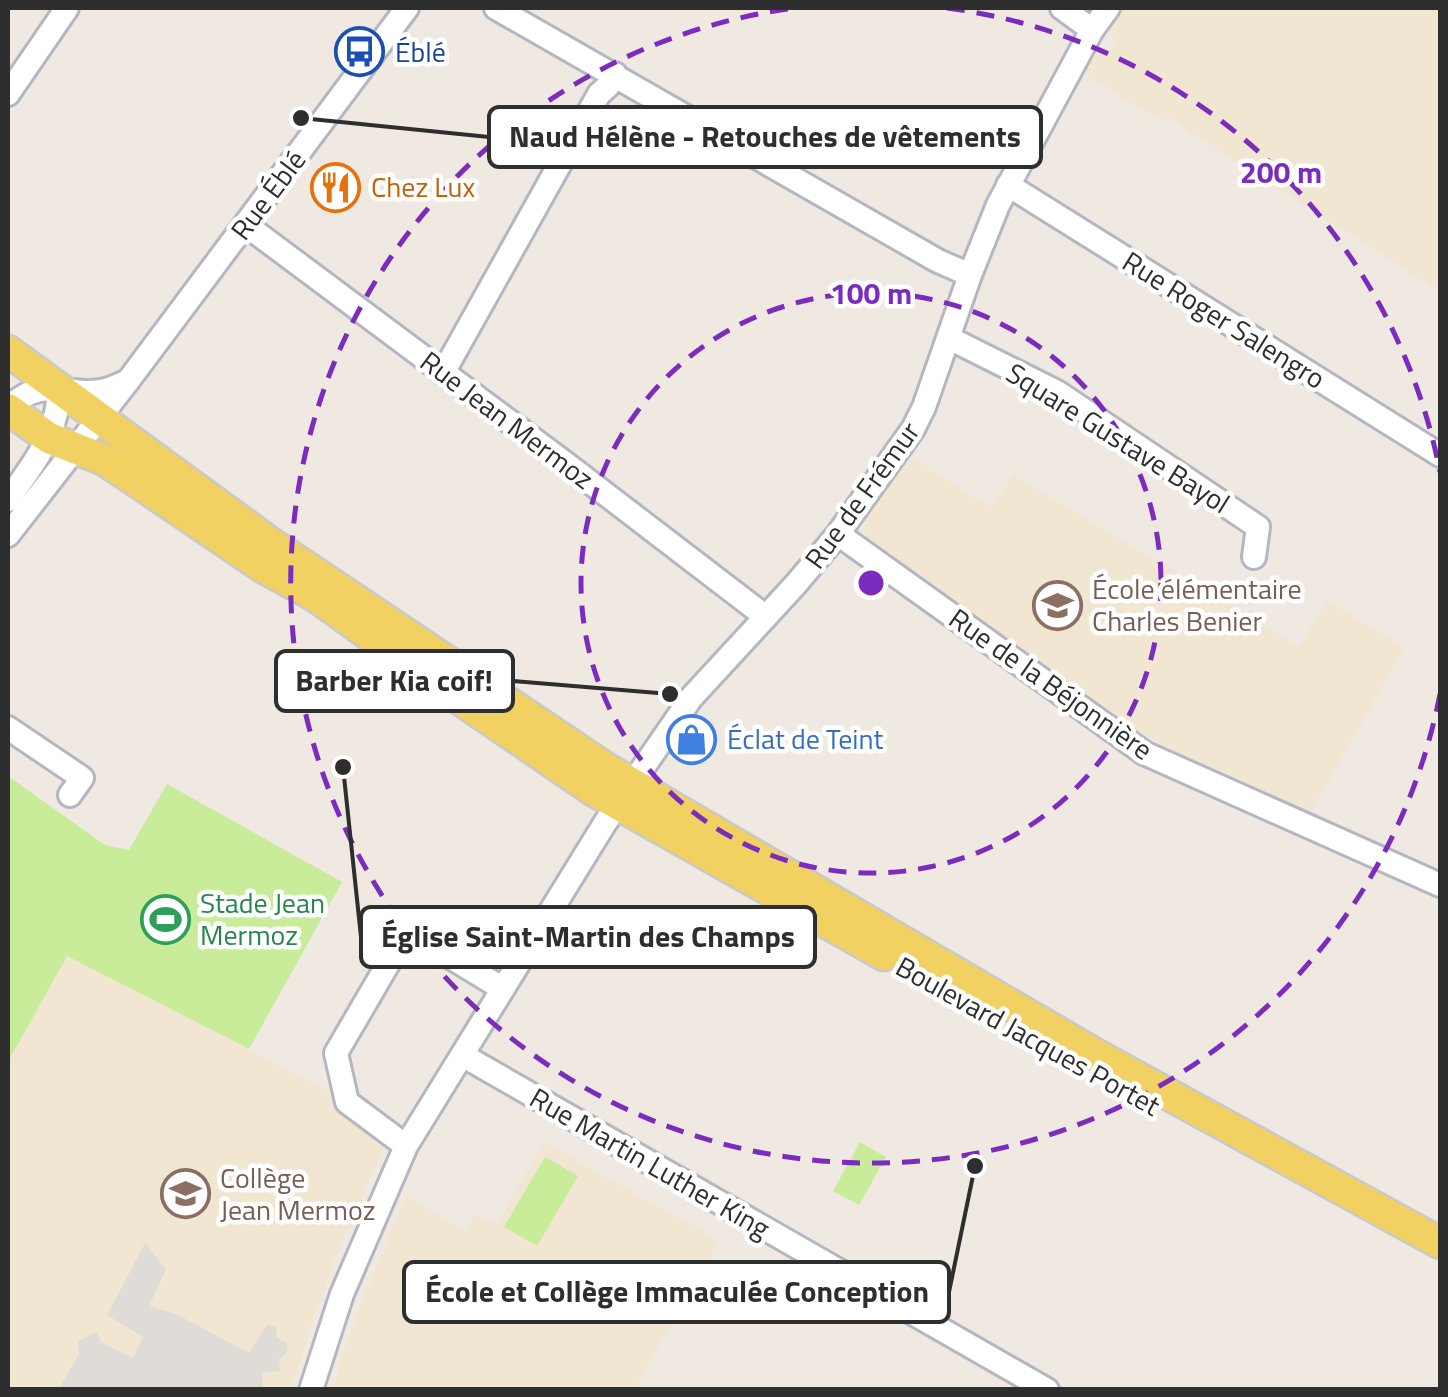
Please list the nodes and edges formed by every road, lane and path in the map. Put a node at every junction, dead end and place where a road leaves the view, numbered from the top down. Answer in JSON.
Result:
{"nodes":[{"id":1,"x":66,"y":8,"type":"edge"},
{"id":2,"x":406,"y":8,"type":"edge"},
{"id":3,"x":496,"y":8,"type":"edge"},
{"id":4,"x":1062,"y":8,"type":"edge"},
{"id":5,"x":1108,"y":8,"type":"edge"},
{"id":6,"x":1092,"y":30,"type":"junction"},
{"id":7,"x":615,"y":74,"type":"junction"},
{"id":8,"x":8,"y":94,"type":"edge"},
{"id":9,"x":1008,"y":185,"type":"junction"},
{"id":10,"x":246,"y":225,"type":"junction"},
{"id":11,"x":970,"y":275,"type":"junction"},
{"id":12,"x":949,"y":338,"type":"junction"},
{"id":13,"x":8,"y":351,"type":"edge"},
{"id":14,"x":443,"y":373,"type":"junction"},
{"id":15,"x":128,"y":380,"type":"junction"},
{"id":16,"x":58,"y":388,"type":"junction"},
{"id":17,"x":8,"y":408,"type":"edge"},
{"id":18,"x":100,"y":417,"type":"junction"},
{"id":19,"x":63,"y":444,"type":"junction"},
{"id":20,"x":1440,"y":455,"type":"edge"},
{"id":21,"x":128,"y":457,"type":"junction"},
{"id":22,"x":8,"y":500,"type":"edge"},
{"id":23,"x":838,"y":534,"type":"junction"},
{"id":24,"x":8,"y":535,"type":"edge"},
{"id":25,"x":1254,"y":557,"type":"dead end"},
{"id":26,"x":766,"y":617,"type":"junction"},
{"id":27,"x":8,"y":728,"type":"edge"},
{"id":28,"x":624,"y":793,"type":"junction"},
{"id":29,"x":70,"y":795,"type":"dead end"},
{"id":30,"x":1440,"y":885,"type":"edge"},
{"id":31,"x":504,"y":989,"type":"junction"},
{"id":32,"x":462,"y":1054,"type":"junction"},
{"id":33,"x":406,"y":1146,"type":"junction"},
{"id":34,"x":1440,"y":1242,"type":"edge"},
{"id":35,"x":1440,"y":1266,"type":"edge"},
{"id":36,"x":311,"y":1390,"type":"edge"},
{"id":37,"x":1047,"y":1390,"type":"edge"}],
"edges":[{"from":1,"to":8,"type":"street"},
{"from":2,"to":10,"type":"street","name":"Rue Éblé"},
{"from":3,"to":7,"type":"street"},
{"from":4,"to":6,"type":"street"},
{"from":5,"to":6,"type":"street","name":"Rue de Frémur"},
{"from":6,"to":9,"type":"street","name":"Rue de Frémur"},
{"from":7,"to":11,"type":"street"},
{"from":7,"to":14,"type":"street"},
{"from":9,"to":11,"type":"street","name":"Rue de Frémur"},
{"from":9,"to":20,"type":"street","name":"Rue Roger Salengro"},
{"from":10,"to":14,"type":"street","name":"Rue Jean Mermoz"},
{"from":10,"to":15,"type":"street","name":"Rue Éblé"},
{"from":11,"to":12,"type":"street","name":"Rue de Frémur"},
{"from":12,"to":23,"type":"street","name":"Rue de Frémur"},
{"from":12,"to":25,"type":"street","name":"Square Gustave Bayol"},
{"from":13,"to":16,"type":"main road"},
{"from":14,"to":26,"type":"street","name":"Rue Jean Mermoz"},
{"from":15,"to":16,"type":"street"},
{"from":15,"to":18,"type":"street","name":"Rue Éblé"},
{"from":16,"to":17,"type":"street"},
{"from":16,"to":18,"type":"main road"},
{"from":16,"to":19,"type":"street"},
{"from":17,"to":19,"type":"main road"},
{"from":18,"to":19,"type":"street","name":"Rue Éblé"},
{"from":18,"to":21,"type":"main road"},
{"from":19,"to":21,"type":"main road"},
{"from":19,"to":22,"type":"street"},
{"from":19,"to":24,"type":"street"},
{"from":21,"to":28,"type":"main road"},
{"from":23,"to":26,"type":"street","name":"Rue de Frémur"},
{"from":23,"to":30,"type":"street","name":"Rue de la Béjonnière"},
{"from":26,"to":28,"type":"street","name":"Rue de Frémur"},
{"from":27,"to":29,"type":"street"},
{"from":28,"to":31,"type":"street","name":"Rue de Frémur"},
{"from":28,"to":34,"type":"main road","name":"Boulevard Jacques Portet"},
{"from":28,"to":35,"type":"main road","name":"Boulevard Jacques Portet"},
{"from":31,"to":32,"type":"street","name":"Rue de Frémur"},
{"from":31,"to":33,"type":"street"},
{"from":32,"to":33,"type":"street","name":"Rue de Frémur"},
{"from":32,"to":37,"type":"street","name":"Rue Martin Luther King"},
{"from":33,"to":36,"type":"street","name":"Rue de Frémur"}]}
